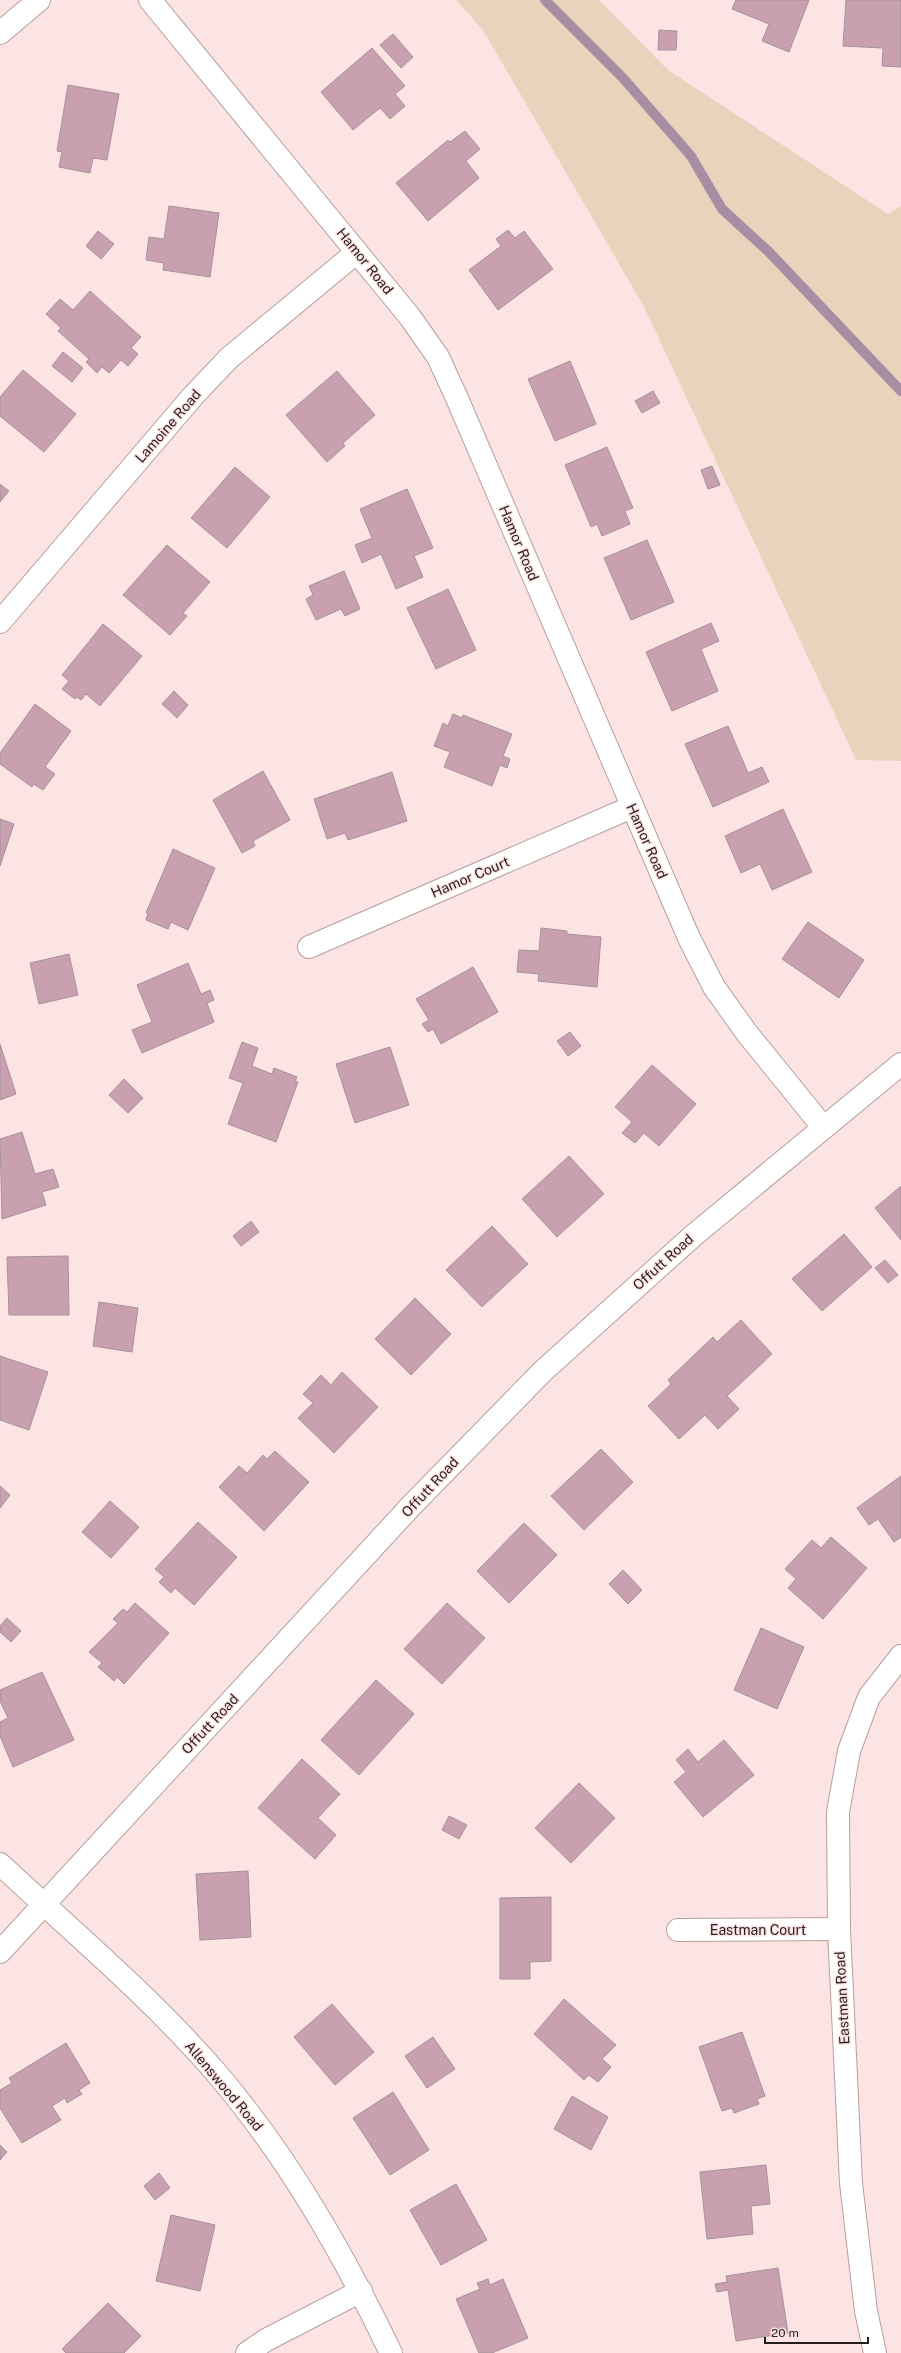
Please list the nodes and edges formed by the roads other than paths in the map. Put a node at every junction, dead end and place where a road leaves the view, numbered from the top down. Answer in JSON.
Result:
{"nodes":[{"id":1,"x":39,"y":0,"type":"edge"},
{"id":2,"x":150,"y":0,"type":"edge"},
{"id":3,"x":0,"y":33,"type":"edge"},
{"id":4,"x":357,"y":252,"type":"junction"},
{"id":5,"x":0,"y":622,"type":"edge"},
{"id":6,"x":632,"y":807,"type":"junction"},
{"id":7,"x":309,"y":947,"type":"dead end"},
{"id":8,"x":901,"y":1064,"type":"edge"},
{"id":9,"x":823,"y":1127,"type":"junction"},
{"id":10,"x":901,"y":1656,"type":"edge"},
{"id":11,"x":0,"y":1864,"type":"edge"},
{"id":12,"x":44,"y":1904,"type":"junction"},
{"id":13,"x":839,"y":1929,"type":"junction"},
{"id":14,"x":678,"y":1930,"type":"dead end"},
{"id":15,"x":0,"y":1952,"type":"edge"},
{"id":16,"x":361,"y":2290,"type":"junction"},
{"id":17,"x":247,"y":2353,"type":"edge"},
{"id":18,"x":391,"y":2353,"type":"edge"},
{"id":19,"x":876,"y":2353,"type":"edge"}],
"edges":[{"from":1,"to":3,"type":"street"},
{"from":2,"to":4,"type":"street","name":"Hamor Road"},
{"from":4,"to":5,"type":"street","name":"Lamoine Road"},
{"from":4,"to":6,"type":"street","name":"Hamor Road"},
{"from":6,"to":7,"type":"street","name":"Hamor Court"},
{"from":6,"to":9,"type":"street","name":"Hamor Road"},
{"from":8,"to":9,"type":"street","name":"Offutt Road"},
{"from":9,"to":12,"type":"street","name":"Offutt Road"},
{"from":10,"to":13,"type":"street","name":"Eastman Road"},
{"from":11,"to":12,"type":"street","name":"Allenswood Road"},
{"from":12,"to":15,"type":"street","name":"Offutt Road"},
{"from":12,"to":16,"type":"street","name":"Allenswood Road"},
{"from":13,"to":14,"type":"street","name":"Eastman Court"},
{"from":13,"to":19,"type":"street","name":"Eastman Road"},
{"from":16,"to":17,"type":"street"},
{"from":16,"to":18,"type":"street","name":"Allenswood Road"}]}
